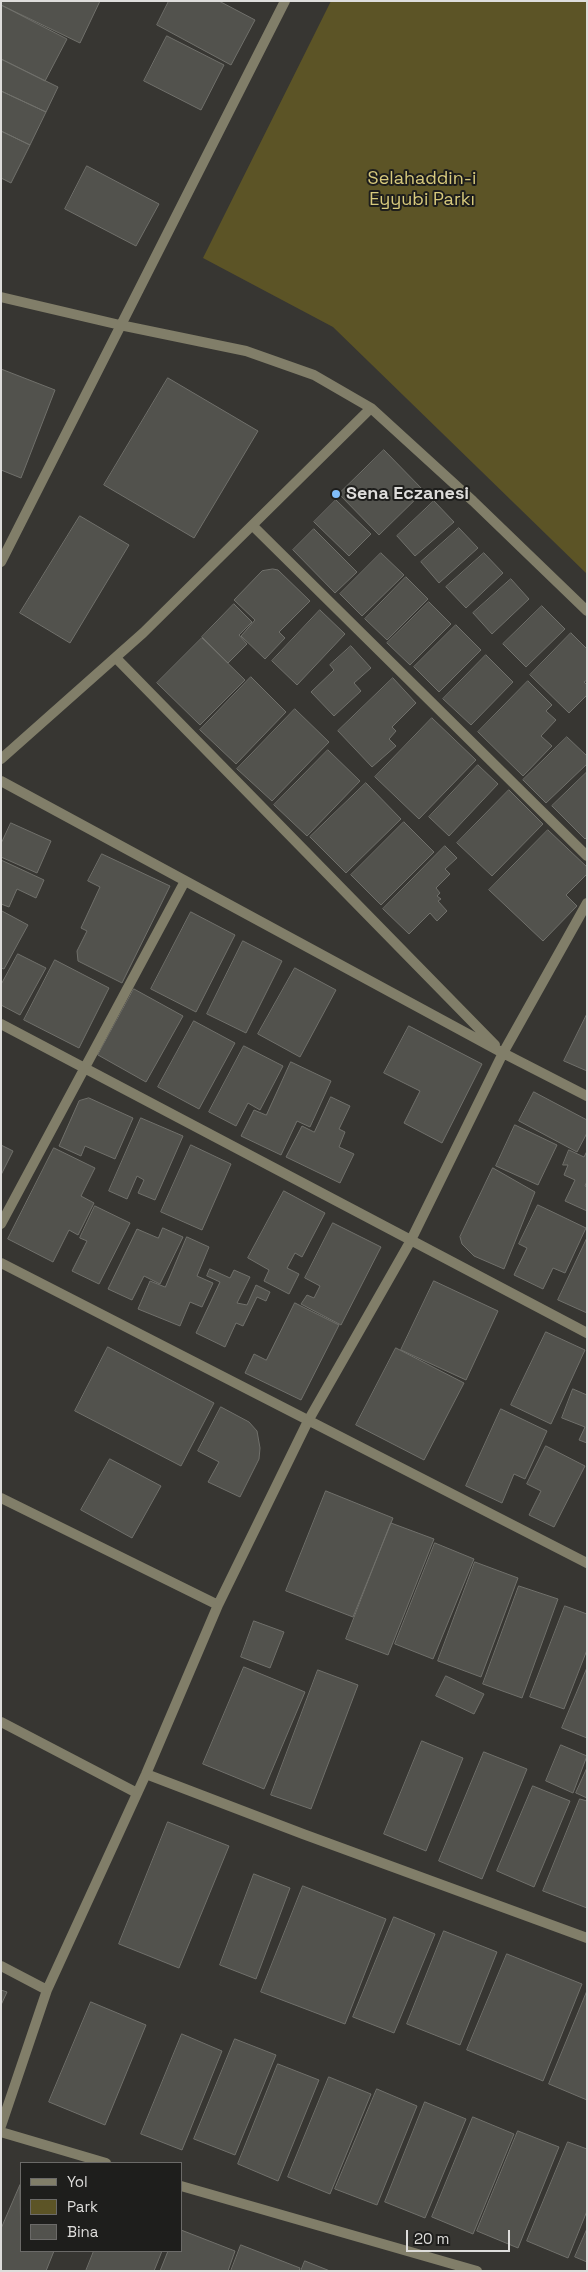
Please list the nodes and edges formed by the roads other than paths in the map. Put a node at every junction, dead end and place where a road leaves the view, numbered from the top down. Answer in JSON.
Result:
{"nodes":[{"id":1,"x":285,"y":1,"type":"edge"},
{"id":2,"x":1,"y":297,"type":"edge"},
{"id":3,"x":120,"y":326,"type":"junction"},
{"id":4,"x":371,"y":408,"type":"junction"},
{"id":5,"x":253,"y":526,"type":"junction"},
{"id":6,"x":1,"y":562,"type":"edge"},
{"id":7,"x":587,"y":612,"type":"edge"},
{"id":8,"x":116,"y":658,"type":"junction"},
{"id":9,"x":1,"y":759,"type":"edge"},
{"id":10,"x":1,"y":781,"type":"edge"},
{"id":11,"x":587,"y":856,"type":"edge"},
{"id":12,"x":185,"y":881,"type":"junction"},
{"id":13,"x":587,"y":903,"type":"edge"},
{"id":14,"x":1,"y":1024,"type":"edge"},
{"id":15,"x":502,"y":1053,"type":"junction"},
{"id":16,"x":84,"y":1067,"type":"junction"},
{"id":17,"x":587,"y":1096,"type":"edge"},
{"id":18,"x":1,"y":1224,"type":"edge"},
{"id":19,"x":410,"y":1242,"type":"junction"},
{"id":20,"x":1,"y":1263,"type":"edge"},
{"id":21,"x":587,"y":1333,"type":"edge"},
{"id":22,"x":308,"y":1422,"type":"junction"},
{"id":23,"x":1,"y":1498,"type":"edge"},
{"id":24,"x":587,"y":1563,"type":"edge"},
{"id":25,"x":218,"y":1605,"type":"junction"},
{"id":26,"x":1,"y":1722,"type":"edge"},
{"id":27,"x":146,"y":1774,"type":"junction"},
{"id":28,"x":137,"y":1793,"type":"junction"},
{"id":29,"x":587,"y":1938,"type":"edge"},
{"id":30,"x":1,"y":1966,"type":"edge"},
{"id":31,"x":47,"y":1990,"type":"junction"},
{"id":32,"x":1,"y":2126,"type":"edge"},
{"id":33,"x":1,"y":2132,"type":"edge"},
{"id":34,"x":103,"y":2162,"type":"edge"},
{"id":35,"x":182,"y":2186,"type":"edge"},
{"id":36,"x":476,"y":2271,"type":"edge"}],
"edges":[{"from":1,"to":3,"type":"street"},
{"from":2,"to":3,"type":"street"},
{"from":3,"to":4,"type":"street"},
{"from":3,"to":6,"type":"street"},
{"from":4,"to":5,"type":"street"},
{"from":4,"to":7,"type":"street"},
{"from":5,"to":8,"type":"street"},
{"from":5,"to":11,"type":"street"},
{"from":8,"to":9,"type":"street"},
{"from":8,"to":15,"type":"street"},
{"from":10,"to":12,"type":"street"},
{"from":12,"to":15,"type":"street"},
{"from":12,"to":16,"type":"street"},
{"from":13,"to":15,"type":"street"},
{"from":14,"to":16,"type":"street"},
{"from":15,"to":17,"type":"street"},
{"from":15,"to":19,"type":"street"},
{"from":16,"to":18,"type":"street"},
{"from":16,"to":19,"type":"street"},
{"from":19,"to":21,"type":"street"},
{"from":19,"to":22,"type":"street"},
{"from":20,"to":22,"type":"street"},
{"from":22,"to":24,"type":"street"},
{"from":22,"to":25,"type":"street"},
{"from":23,"to":25,"type":"street"},
{"from":25,"to":27,"type":"street"},
{"from":26,"to":28,"type":"street"},
{"from":27,"to":28,"type":"street"},
{"from":27,"to":29,"type":"street"},
{"from":28,"to":31,"type":"street"},
{"from":30,"to":31,"type":"street"},
{"from":31,"to":32,"type":"street"},
{"from":33,"to":34,"type":"street"},
{"from":35,"to":36,"type":"street"}]}
